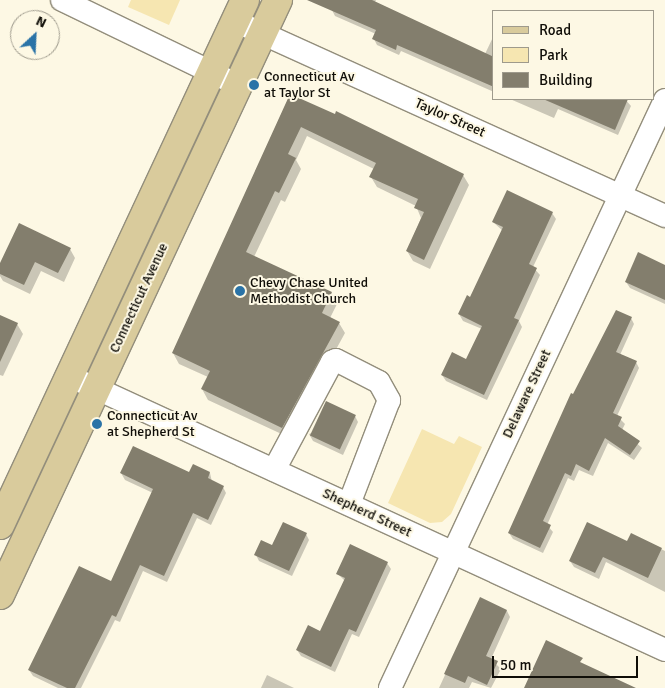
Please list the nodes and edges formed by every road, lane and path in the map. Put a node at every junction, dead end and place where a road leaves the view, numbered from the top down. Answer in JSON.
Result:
{"nodes":[{"id":1,"x":62,"y":0,"type":"edge"},
{"id":2,"x":278,"y":0,"type":"edge"},
{"id":3,"x":240,"y":11,"type":"edge"},
{"id":4,"x":262,"y":34,"type":"junction"},
{"id":5,"x":211,"y":71,"type":"junction"},
{"id":6,"x":238,"y":85,"type":"junction"},
{"id":7,"x":665,"y":100,"type":"edge"},
{"id":8,"x":619,"y":195,"type":"junction"},
{"id":9,"x":665,"y":216,"type":"edge"},
{"id":10,"x":69,"y":376,"type":"junction"},
{"id":11,"x":96,"y":389,"type":"junction"},
{"id":12,"x":274,"y":470,"type":"junction"},
{"id":13,"x":348,"y":504,"type":"junction"},
{"id":14,"x":0,"y":525,"type":"edge"},
{"id":15,"x":453,"y":552,"type":"junction"},
{"id":16,"x":0,"y":595,"type":"edge"},
{"id":17,"x":665,"y":650,"type":"edge"},
{"id":18,"x":390,"y":688,"type":"edge"}],
"edges":[{"from":1,"to":5,"type":"street"},
{"from":2,"to":4,"type":"main road","name":"Connecticut Avenue"},
{"from":3,"to":4,"type":"street","name":"Taylor Street"},
{"from":3,"to":5,"type":"main road"},
{"from":4,"to":6,"type":"main road","name":"Connecticut Avenue"},
{"from":4,"to":8,"type":"street","name":"Taylor Street"},
{"from":5,"to":6,"type":"street"},
{"from":5,"to":10,"type":"main road"},
{"from":6,"to":11,"type":"main road","name":"Connecticut Avenue"},
{"from":7,"to":8,"type":"street","name":"Delaware Street"},
{"from":8,"to":9,"type":"street","name":"Taylor Street"},
{"from":8,"to":15,"type":"street","name":"Delaware Street"},
{"from":10,"to":11,"type":"street","name":"Shepherd Street"},
{"from":10,"to":14,"type":"main road"},
{"from":11,"to":12,"type":"street","name":"Shepherd Street"},
{"from":11,"to":16,"type":"main road","name":"Connecticut Avenue"},
{"from":12,"to":13,"type":"street","name":"Shepherd Street"},
{"from":12,"to":13,"type":"street"},
{"from":13,"to":15,"type":"street","name":"Shepherd Street"},
{"from":15,"to":17,"type":"street","name":"Shepherd Street"},
{"from":15,"to":18,"type":"street","name":"Delaware Street"}]}
